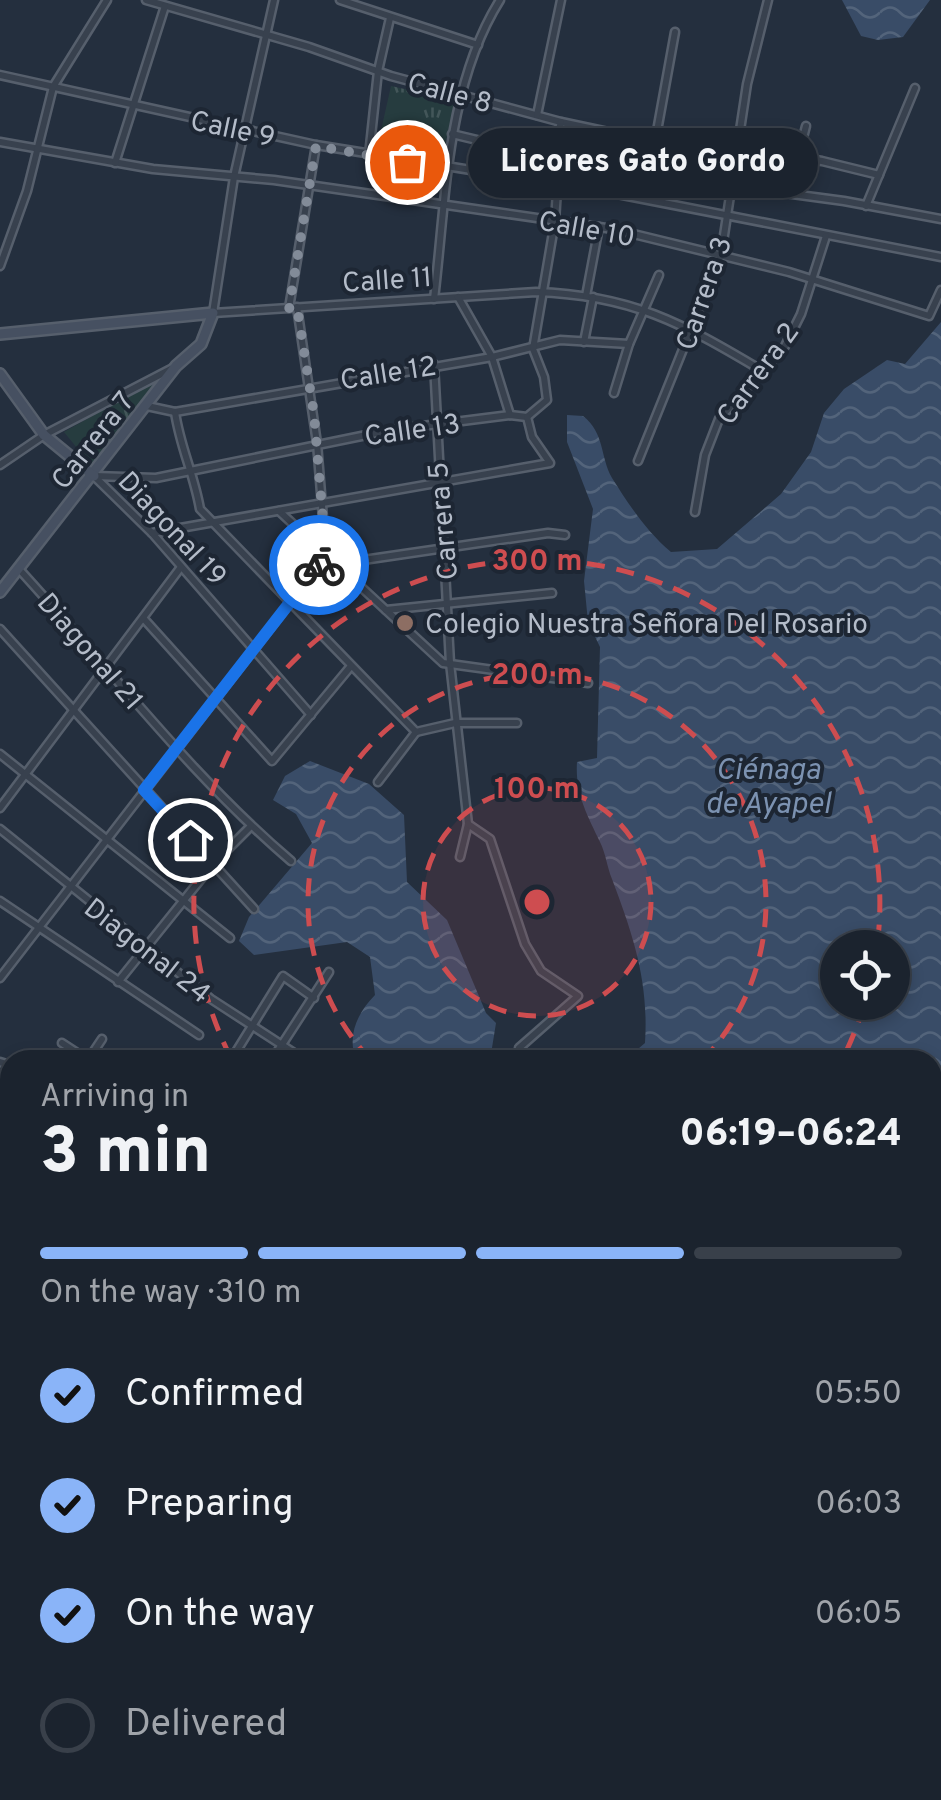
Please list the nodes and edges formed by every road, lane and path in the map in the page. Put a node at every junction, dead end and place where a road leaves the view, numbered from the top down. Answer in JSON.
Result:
{"nodes":[{"id":1,"x":106,"y":0,"type":"edge"},
{"id":2,"x":146,"y":0,"type":"edge"},
{"id":3,"x":274,"y":0,"type":"edge"},
{"id":4,"x":340,"y":0,"type":"edge"},
{"id":5,"x":500,"y":0,"type":"edge"},
{"id":6,"x":561,"y":0,"type":"edge"},
{"id":7,"x":768,"y":0,"type":"edge"},
{"id":8,"x":165,"y":6,"type":"junction"},
{"id":9,"x":390,"y":18,"type":"junction"},
{"id":10,"x":675,"y":32,"type":"dead end"},
{"id":11,"x":268,"y":37,"type":"junction"},
{"id":12,"x":478,"y":45,"type":"junction"},
{"id":13,"x":378,"y":72,"type":"junction"},
{"id":14,"x":0,"y":75,"type":"edge"},
{"id":15,"x":54,"y":87,"type":"junction"},
{"id":16,"x":915,"y":88,"type":"dead end"},
{"id":17,"x":464,"y":95,"type":"junction"},
{"id":18,"x":132,"y":106,"type":"junction"},
{"id":19,"x":537,"y":115,"type":"junction"},
{"id":20,"x":561,"y":122,"type":"junction"},
{"id":21,"x":806,"y":126,"type":"dead end"},
{"id":22,"x":245,"y":131,"type":"junction"},
{"id":23,"x":452,"y":134,"type":"junction"},
{"id":24,"x":0,"y":142,"type":"edge"},
{"id":25,"x":655,"y":142,"type":"junction"},
{"id":26,"x":316,"y":146,"type":"junction"},
{"id":27,"x":737,"y":147,"type":"junction"},
{"id":28,"x":34,"y":149,"type":"junction"},
{"id":29,"x":369,"y":155,"type":"junction"},
{"id":30,"x":798,"y":157,"type":"junction"},
{"id":31,"x":555,"y":159,"type":"junction"},
{"id":32,"x":115,"y":163,"type":"junction"},
{"id":33,"x":451,"y":169,"type":"junction"},
{"id":34,"x":878,"y":175,"type":"junction"},
{"id":35,"x":234,"y":177,"type":"junction"},
{"id":36,"x":665,"y":179,"type":"junction"},
{"id":37,"x":557,"y":184,"type":"junction"},
{"id":38,"x":308,"y":187,"type":"junction"},
{"id":39,"x":734,"y":187,"type":"junction"},
{"id":40,"x":662,"y":202,"type":"junction"},
{"id":41,"x":446,"y":206,"type":"junction"},
{"id":42,"x":866,"y":206,"type":"junction"},
{"id":43,"x":728,"y":216,"type":"junction"},
{"id":44,"x":941,"y":220,"type":"edge"},
{"id":45,"x":555,"y":221,"type":"junction"},
{"id":46,"x":599,"y":227,"type":"junction"},
{"id":47,"x":826,"y":236,"type":"junction"},
{"id":48,"x":721,"y":255,"type":"junction"},
{"id":49,"x":941,"y":257,"type":"edge"},
{"id":50,"x":0,"y":266,"type":"edge"},
{"id":51,"x":660,"y":275,"type":"dead end"},
{"id":52,"x":812,"y":279,"type":"junction"},
{"id":53,"x":941,"y":290,"type":"edge"},
{"id":54,"x":544,"y":292,"type":"junction"},
{"id":55,"x":589,"y":296,"type":"junction"},
{"id":56,"x":458,"y":297,"type":"junction"},
{"id":57,"x":434,"y":299,"type":"junction"},
{"id":58,"x":293,"y":308,"type":"junction"},
{"id":59,"x":644,"y":310,"type":"junction"},
{"id":60,"x":212,"y":314,"type":"junction"},
{"id":61,"x":692,"y":328,"type":"junction"},
{"id":62,"x":0,"y":334,"type":"edge"},
{"id":63,"x":584,"y":342,"type":"junction"},
{"id":64,"x":629,"y":344,"type":"junction"},
{"id":65,"x":533,"y":349,"type":"junction"},
{"id":66,"x":492,"y":357,"type":"junction"},
{"id":67,"x":434,"y":364,"type":"junction"},
{"id":68,"x":176,"y":366,"type":"junction"},
{"id":69,"x":762,"y":370,"type":"junction"},
{"id":70,"x":0,"y":374,"type":"edge"},
{"id":71,"x":310,"y":385,"type":"junction"},
{"id":72,"x":614,"y":393,"type":"dead end"},
{"id":73,"x":148,"y":406,"type":"junction"},
{"id":74,"x":175,"y":412,"type":"junction"},
{"id":75,"x":510,"y":415,"type":"junction"},
{"id":76,"x":527,"y":418,"type":"junction"},
{"id":77,"x":435,"y":425,"type":"junction"},
{"id":78,"x":44,"y":435,"type":"junction"},
{"id":79,"x":317,"y":443,"type":"junction"},
{"id":80,"x":638,"y":461,"type":"dead end"},
{"id":81,"x":0,"y":465,"type":"edge"},
{"id":82,"x":193,"y":470,"type":"junction"},
{"id":83,"x":94,"y":476,"type":"junction"},
{"id":84,"x":438,"y":484,"type":"junction"},
{"id":85,"x":320,"y":504,"type":"junction"},
{"id":86,"x":278,"y":510,"type":"junction"},
{"id":87,"x":695,"y":512,"type":"dead end"},
{"id":88,"x":212,"y":522,"type":"junction"},
{"id":89,"x":152,"y":534,"type":"junction"},
{"id":90,"x":565,"y":534,"type":"dead end"},
{"id":91,"x":446,"y":546,"type":"junction"},
{"id":92,"x":326,"y":556,"type":"junction"},
{"id":93,"x":335,"y":564,"type":"junction"},
{"id":94,"x":181,"y":567,"type":"junction"},
{"id":95,"x":18,"y":568,"type":"junction"},
{"id":96,"x":0,"y":592,"type":"edge"},
{"id":97,"x":552,"y":593,"type":"dead end"},
{"id":98,"x":448,"y":602,"type":"junction"},
{"id":99,"x":289,"y":605,"type":"junction"},
{"id":100,"x":385,"y":610,"type":"junction"},
{"id":101,"x":144,"y":619,"type":"junction"},
{"id":102,"x":0,"y":629,"type":"edge"},
{"id":103,"x":252,"y":649,"type":"junction"},
{"id":104,"x":450,"y":663,"type":"junction"},
{"id":105,"x":106,"y":664,"type":"junction"},
{"id":106,"x":351,"y":666,"type":"junction"},
{"id":107,"x":588,"y":683,"type":"dead end"},
{"id":108,"x":217,"y":696,"type":"junction"},
{"id":109,"x":74,"y":710,"type":"junction"},
{"id":110,"x":311,"y":714,"type":"junction"},
{"id":111,"x":455,"y":723,"type":"junction"},
{"id":112,"x":517,"y":724,"type":"dead end"},
{"id":113,"x":416,"y":732,"type":"junction"},
{"id":114,"x":174,"y":749,"type":"junction"},
{"id":115,"x":0,"y":754,"type":"edge"},
{"id":116,"x":26,"y":773,"type":"junction"},
{"id":117,"x":378,"y":782,"type":"dead end"},
{"id":118,"x":144,"y":790,"type":"junction"},
{"id":119,"x":0,"y":808,"type":"edge"},
{"id":120,"x":468,"y":824,"type":"junction"},
{"id":121,"x":251,"y":826,"type":"junction"},
{"id":122,"x":0,"y":829,"type":"edge"},
{"id":123,"x":106,"y":842,"type":"junction"},
{"id":124,"x":460,"y":857,"type":"dead end"},
{"id":125,"x":291,"y":861,"type":"dead end"},
{"id":126,"x":213,"y":864,"type":"junction"},
{"id":127,"x":70,"y":890,"type":"junction"},
{"id":128,"x":0,"y":900,"type":"edge"},
{"id":129,"x":182,"y":902,"type":"junction"},
{"id":130,"x":254,"y":908,"type":"dead end"},
{"id":131,"x":40,"y":930,"type":"junction"},
{"id":132,"x":230,"y":938,"type":"dead end"},
{"id":133,"x":145,"y":948,"type":"junction"},
{"id":134,"x":329,"y":972,"type":"dead end"},
{"id":135,"x":0,"y":978,"type":"edge"},
{"id":136,"x":118,"y":982,"type":"junction"},
{"id":137,"x":314,"y":998,"type":"junction"},
{"id":138,"x":252,"y":1026,"type":"junction"},
{"id":139,"x":199,"y":1035,"type":"dead end"},
{"id":140,"x":102,"y":1039,"type":"dead end"},
{"id":141,"x":62,"y":1043,"type":"dead end"},
{"id":142,"x":282,"y":1044,"type":"junction"},
{"id":143,"x":519,"y":1048,"type":"dead end"},
{"id":144,"x":73,"y":1050,"type":"edge"},
{"id":145,"x":95,"y":1050,"type":"edge"},
{"id":146,"x":237,"y":1050,"type":"edge"},
{"id":147,"x":278,"y":1050,"type":"edge"},
{"id":148,"x":291,"y":1050,"type":"edge"}],
"edges":[{"from":1,"to":15,"type":"street"},
{"from":2,"to":8,"type":"street","name":"Calle 8"},
{"from":3,"to":11,"type":"street"},
{"from":4,"to":9,"type":"street"},
{"from":5,"to":12,"type":"street"},
{"from":6,"to":19,"type":"street"},
{"from":7,"to":27,"type":"street","name":"Carrera 3"},
{"from":8,"to":11,"type":"street","name":"Calle 8"},
{"from":8,"to":18,"type":"street"},
{"from":9,"to":12,"type":"street"},
{"from":9,"to":13,"type":"street"},
{"from":10,"to":25,"type":"street"},
{"from":11,"to":13,"type":"street","name":"Calle 8"},
{"from":11,"to":22,"type":"street"},
{"from":12,"to":17,"type":"street"},
{"from":13,"to":17,"type":"street","name":"Calle 8"},
{"from":13,"to":29,"type":"street"},
{"from":14,"to":15,"type":"street","name":"Calle 9"},
{"from":15,"to":18,"type":"street","name":"Calle 9"},
{"from":15,"to":28,"type":"street"},
{"from":16,"to":34,"type":"street"},
{"from":17,"to":19,"type":"street","name":"Calle 8"},
{"from":17,"to":23,"type":"street"},
{"from":18,"to":22,"type":"street","name":"Calle 9"},
{"from":18,"to":32,"type":"street"},
{"from":19,"to":20,"type":"street","name":"Calle 8"},
{"from":20,"to":25,"type":"street","name":"Calle 8"},
{"from":20,"to":31,"type":"street"},
{"from":21,"to":30,"type":"street"},
{"from":22,"to":26,"type":"street","name":"Calle 9"},
{"from":22,"to":35,"type":"street"},
{"from":23,"to":31,"type":"street"},
{"from":23,"to":33,"type":"street"},
{"from":24,"to":28,"type":"street","name":"Calle 10"},
{"from":25,"to":27,"type":"street","name":"Calle 8"},
{"from":26,"to":29,"type":"street","name":"Calle 9"},
{"from":26,"to":38,"type":"street"},
{"from":27,"to":30,"type":"street","name":"Calle 8"},
{"from":27,"to":39,"type":"street","name":"Carrera 3"},
{"from":28,"to":32,"type":"street","name":"Calle 10"},
{"from":28,"to":50,"type":"street"},
{"from":29,"to":33,"type":"street","name":"Calle 9"},
{"from":30,"to":34,"type":"street","name":"Calle 8"},
{"from":31,"to":36,"type":"street"},
{"from":31,"to":37,"type":"street"},
{"from":32,"to":35,"type":"street","name":"Calle 10"},
{"from":33,"to":37,"type":"street","name":"Calle 9"},
{"from":33,"to":41,"type":"street"},
{"from":34,"to":42,"type":"street"},
{"from":35,"to":38,"type":"street","name":"Calle 10"},
{"from":35,"to":60,"type":"street"},
{"from":36,"to":39,"type":"street"},
{"from":36,"to":40,"type":"street"},
{"from":37,"to":40,"type":"street","name":"Calle 9"},
{"from":37,"to":45,"type":"street"},
{"from":38,"to":41,"type":"street","name":"Calle 10"},
{"from":38,"to":58,"type":"street"},
{"from":39,"to":42,"type":"street"},
{"from":39,"to":43,"type":"street","name":"Carrera 3"},
{"from":40,"to":43,"type":"street","name":"Calle 9"},
{"from":41,"to":45,"type":"street","name":"Calle 10"},
{"from":41,"to":57,"type":"street"},
{"from":42,"to":44,"type":"street"},
{"from":43,"to":47,"type":"street","name":"Calle 9"},
{"from":43,"to":48,"type":"street","name":"Carrera 3"},
{"from":45,"to":46,"type":"street","name":"Calle 10"},
{"from":45,"to":54,"type":"street"},
{"from":46,"to":48,"type":"street","name":"Calle 10"},
{"from":46,"to":55,"type":"street"},
{"from":47,"to":49,"type":"street","name":"Calle 9"},
{"from":47,"to":52,"type":"street","name":"Carrera 2"},
{"from":48,"to":52,"type":"street","name":"Calle 10"},
{"from":48,"to":61,"type":"street","name":"Carrera 3"},
{"from":51,"to":59,"type":"street"},
{"from":52,"to":53,"type":"street","name":"Calle 10"},
{"from":52,"to":69,"type":"street","name":"Carrera 2"},
{"from":54,"to":55,"type":"street","name":"Calle 11"},
{"from":54,"to":56,"type":"street","name":"Calle 11"},
{"from":54,"to":65,"type":"street"},
{"from":55,"to":59,"type":"street","name":"Calle 11"},
{"from":55,"to":63,"type":"street"},
{"from":56,"to":57,"type":"street","name":"Calle 11"},
{"from":56,"to":66,"type":"street"},
{"from":57,"to":58,"type":"street","name":"Calle 11"},
{"from":58,"to":60,"type":"street","name":"Calle 11"},
{"from":58,"to":71,"type":"street"},
{"from":59,"to":61,"type":"street","name":"Calle 11"},
{"from":59,"to":64,"type":"street"},
{"from":60,"to":62,"type":"main road","name":"Calle 11"},
{"from":60,"to":68,"type":"main road","name":"Carrera 7"},
{"from":61,"to":69,"type":"street","name":"Calle 11"},
{"from":61,"to":80,"type":"street","name":"Carrera 3"},
{"from":63,"to":64,"type":"street","name":"Calle 12"},
{"from":63,"to":65,"type":"street","name":"Calle 12"},
{"from":64,"to":72,"type":"street"},
{"from":65,"to":66,"type":"street","name":"Calle 12"},
{"from":65,"to":76,"type":"street"},
{"from":66,"to":67,"type":"street","name":"Calle 12"},
{"from":66,"to":75,"type":"street"},
{"from":67,"to":71,"type":"street","name":"Calle 12"},
{"from":67,"to":77,"type":"street","name":"Carrera 5"},
{"from":68,"to":73,"type":"main road","name":"Carrera 7"},
{"from":68,"to":78,"type":"street"},
{"from":69,"to":87,"type":"street","name":"Carrera 2"},
{"from":70,"to":78,"type":"main road","name":"Diagonal 19"},
{"from":71,"to":74,"type":"street","name":"Calle 12"},
{"from":71,"to":79,"type":"street"},
{"from":73,"to":74,"type":"street","name":"Calle 12"},
{"from":73,"to":83,"type":"main road","name":"Carrera 7"},
{"from":74,"to":82,"type":"street"},
{"from":75,"to":76,"type":"street","name":"Calle 13"},
{"from":75,"to":77,"type":"street","name":"Calle 13"},
{"from":76,"to":84,"type":"street"},
{"from":77,"to":79,"type":"street","name":"Calle 13"},
{"from":77,"to":84,"type":"street","name":"Carrera 5"},
{"from":78,"to":81,"type":"street"},
{"from":78,"to":83,"type":"main road","name":"Diagonal 19"},
{"from":79,"to":82,"type":"street","name":"Calle 13"},
{"from":79,"to":85,"type":"street"},
{"from":82,"to":83,"type":"street","name":"Calle 13"},
{"from":82,"to":88,"type":"street"},
{"from":83,"to":89,"type":"street","name":"Diagonal 19"},
{"from":83,"to":95,"type":"main road","name":"Carrera 7"},
{"from":84,"to":85,"type":"street"},
{"from":84,"to":91,"type":"street","name":"Carrera 5"},
{"from":85,"to":86,"type":"street"},
{"from":85,"to":92,"type":"street"},
{"from":86,"to":88,"type":"street"},
{"from":86,"to":92,"type":"street"},
{"from":88,"to":89,"type":"street"},
{"from":88,"to":99,"type":"street"},
{"from":89,"to":94,"type":"street","name":"Diagonal 19"},
{"from":90,"to":91,"type":"street"},
{"from":91,"to":93,"type":"street"},
{"from":91,"to":98,"type":"street","name":"Carrera 5"},
{"from":92,"to":93,"type":"street"},
{"from":92,"to":99,"type":"street"},
{"from":93,"to":100,"type":"street"},
{"from":94,"to":101,"type":"street"},
{"from":94,"to":103,"type":"street","name":"Diagonal 19"},
{"from":95,"to":96,"type":"main road","name":"Carrera 7"},
{"from":95,"to":105,"type":"street","name":"Diagonal 21"},
{"from":97,"to":98,"type":"street"},
{"from":98,"to":100,"type":"street"},
{"from":98,"to":104,"type":"street","name":"Carrera 5"},
{"from":99,"to":103,"type":"street"},
{"from":99,"to":106,"type":"street"},
{"from":100,"to":104,"type":"street"},
{"from":101,"to":105,"type":"street"},
{"from":101,"to":108,"type":"street"},
{"from":102,"to":109,"type":"street"},
{"from":103,"to":108,"type":"street"},
{"from":103,"to":110,"type":"street","name":"Diagonal 19"},
{"from":104,"to":107,"type":"street"},
{"from":104,"to":111,"type":"street","name":"Carrera 5"},
{"from":105,"to":109,"type":"street"},
{"from":105,"to":114,"type":"street","name":"Diagonal 21"},
{"from":106,"to":110,"type":"street"},
{"from":106,"to":113,"type":"street"},
{"from":108,"to":110,"type":"street"},
{"from":108,"to":114,"type":"street"},
{"from":109,"to":116,"type":"street"},
{"from":109,"to":118,"type":"street"},
{"from":111,"to":112,"type":"street"},
{"from":111,"to":113,"type":"street"},
{"from":111,"to":120,"type":"street","name":"Carrera 5"},
{"from":113,"to":117,"type":"street"},
{"from":114,"to":118,"type":"street"},
{"from":114,"to":121,"type":"street","name":"Diagonal 21"},
{"from":115,"to":116,"type":"street"},
{"from":116,"to":119,"type":"street"},
{"from":116,"to":123,"type":"street"},
{"from":118,"to":123,"type":"street"},
{"from":118,"to":126,"type":"street"},
{"from":120,"to":124,"type":"street","name":"Carrera 5"},
{"from":120,"to":143,"type":"street"},
{"from":121,"to":125,"type":"street","name":"Diagonal 21"},
{"from":121,"to":126,"type":"street"},
{"from":122,"to":127,"type":"street","name":"Diagonal 24"},
{"from":123,"to":127,"type":"street"},
{"from":123,"to":129,"type":"street"},
{"from":126,"to":129,"type":"street"},
{"from":126,"to":130,"type":"street"},
{"from":127,"to":131,"type":"street"},
{"from":127,"to":133,"type":"street","name":"Diagonal 24"},
{"from":128,"to":131,"type":"street"},
{"from":129,"to":132,"type":"street"},
{"from":129,"to":133,"type":"street"},
{"from":131,"to":135,"type":"street"},
{"from":131,"to":136,"type":"street"},
{"from":133,"to":136,"type":"street"},
{"from":133,"to":138,"type":"street","name":"Diagonal 24"},
{"from":134,"to":137,"type":"street"},
{"from":136,"to":139,"type":"street"},
{"from":137,"to":138,"type":"street"},
{"from":137,"to":142,"type":"street"},
{"from":138,"to":142,"type":"street","name":"Diagonal 24"},
{"from":138,"to":146,"type":"street"},
{"from":140,"to":145,"type":"street"},
{"from":141,"to":144,"type":"street"},
{"from":142,"to":147,"type":"street"},
{"from":142,"to":148,"type":"street","name":"Diagonal 24"}]}
